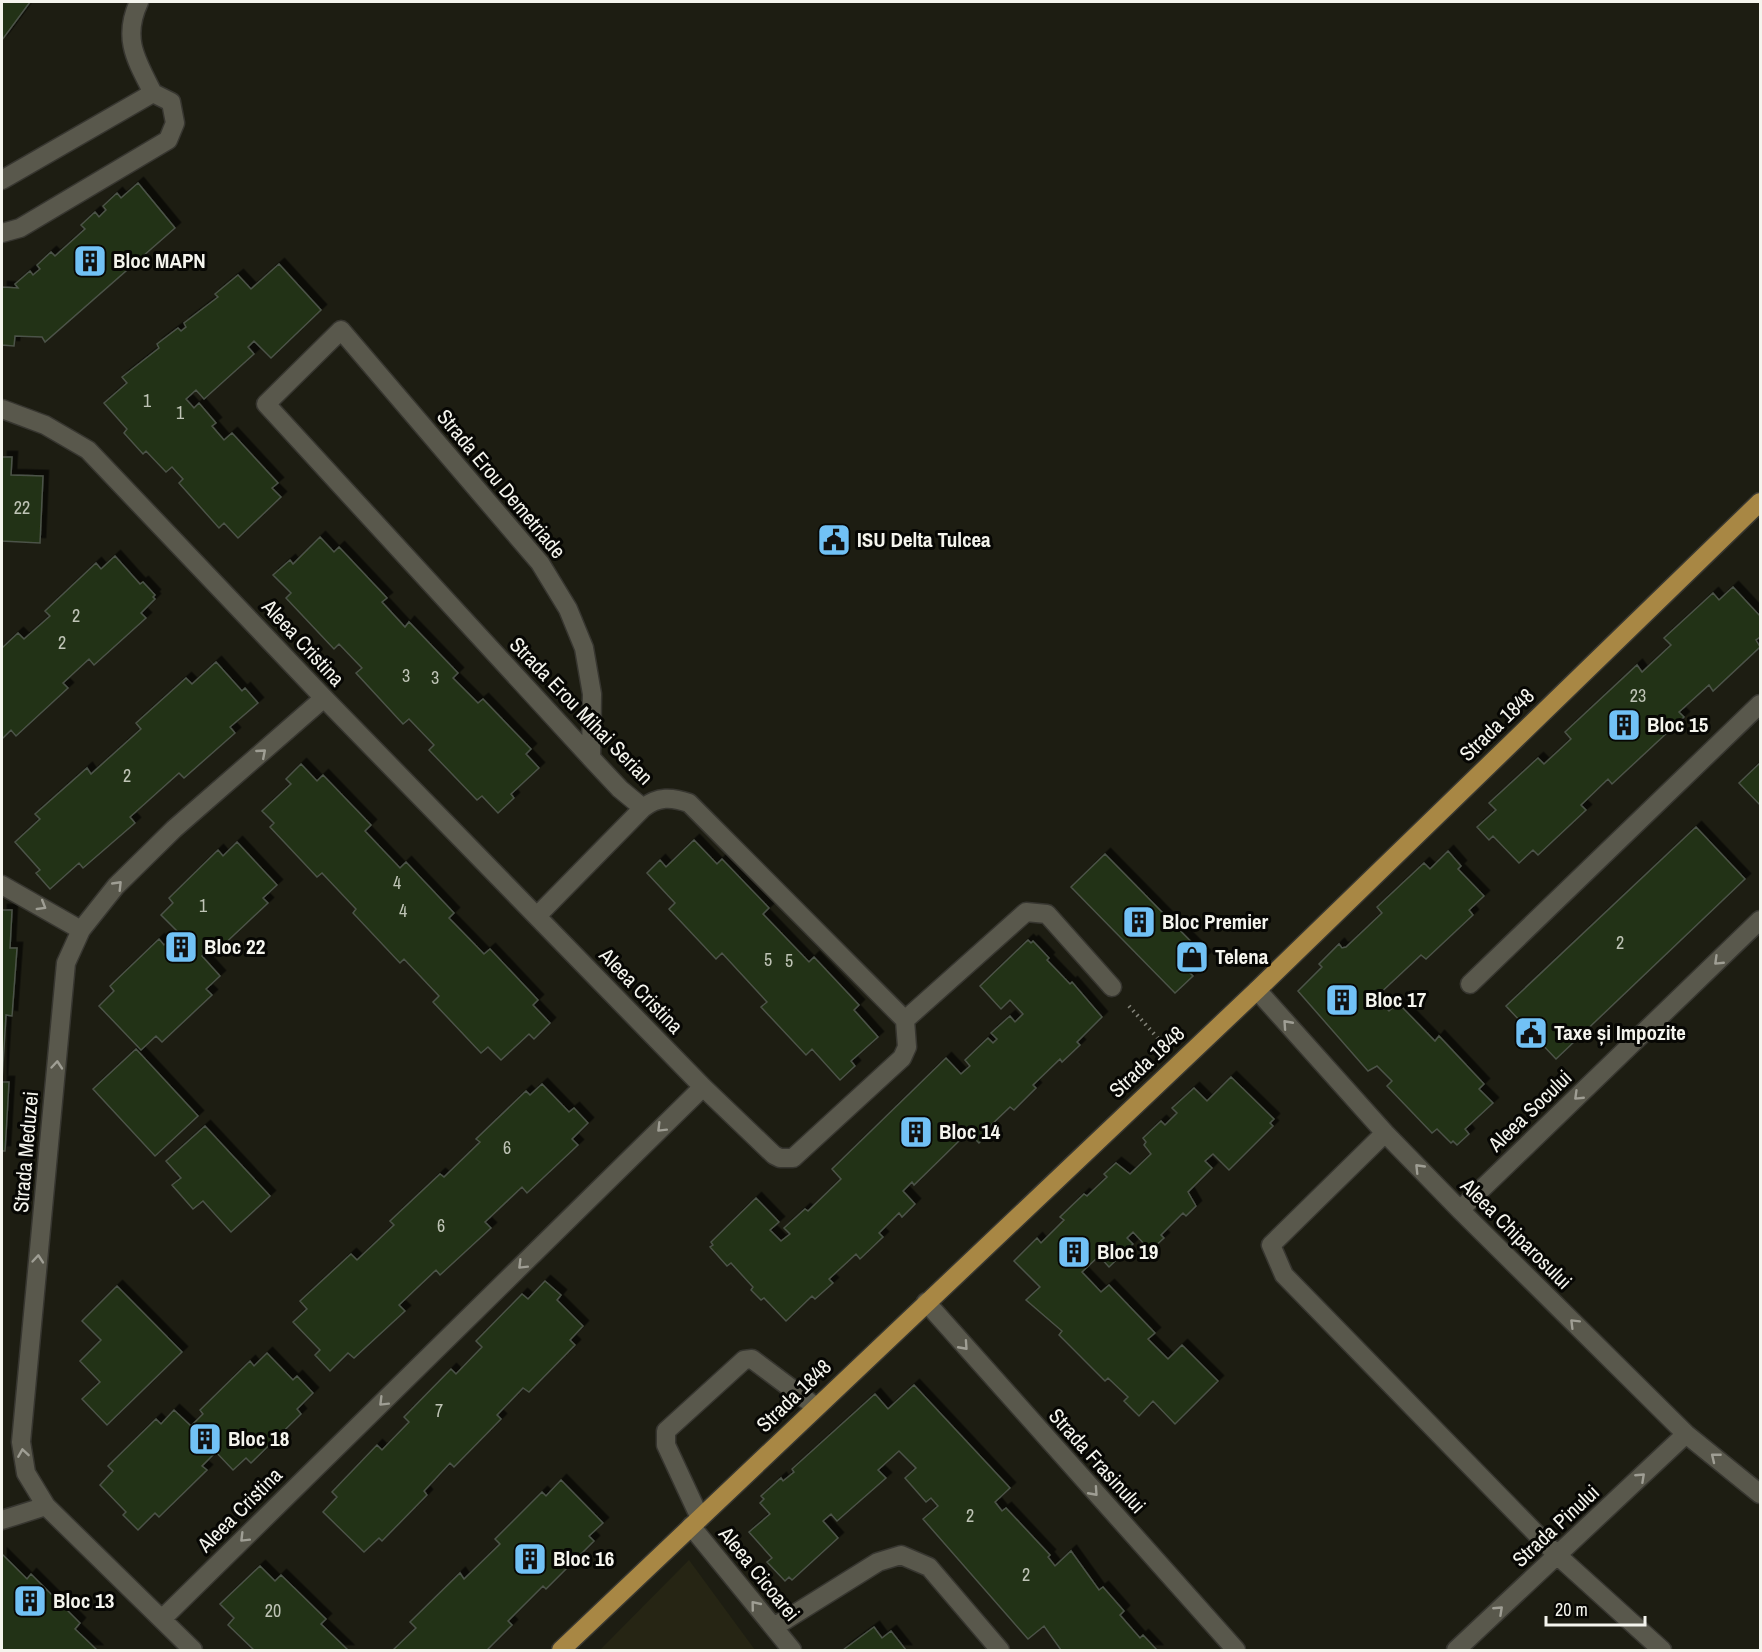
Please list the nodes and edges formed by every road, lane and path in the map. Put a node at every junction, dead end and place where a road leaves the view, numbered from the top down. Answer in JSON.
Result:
{"nodes":[{"id":1,"x":139,"y":2,"type":"edge"},
{"id":2,"x":153,"y":93,"type":"junction"},
{"id":3,"x":2,"y":180,"type":"edge"},
{"id":4,"x":2,"y":233,"type":"edge"},
{"id":5,"x":341,"y":330,"type":"joint"},
{"id":6,"x":2,"y":409,"type":"edge"},
{"id":7,"x":1761,"y":502,"type":"edge"},
{"id":8,"x":324,"y":698,"type":"junction"},
{"id":9,"x":1761,"y":704,"type":"edge"},
{"id":10,"x":591,"y":758,"type":"junction"},
{"id":11,"x":643,"y":808,"type":"junction"},
{"id":12,"x":2,"y":885,"type":"edge"},
{"id":13,"x":537,"y":916,"type":"junction"},
{"id":14,"x":1761,"y":920,"type":"edge"},
{"id":15,"x":81,"y":930,"type":"junction"},
{"id":16,"x":1470,"y":984,"type":"dead end"},
{"id":17,"x":1112,"y":987,"type":"joint"},
{"id":18,"x":1257,"y":990,"type":"junction"},
{"id":19,"x":905,"y":1020,"type":"junction"},
{"id":20,"x":1179,"y":1063,"type":"junction"},
{"id":21,"x":703,"y":1087,"type":"junction"},
{"id":22,"x":1385,"y":1133,"type":"junction"},
{"id":23,"x":1460,"y":1210,"type":"junction"},
{"id":24,"x":926,"y":1302,"type":"junction"},
{"id":25,"x":816,"y":1407,"type":"junction"},
{"id":26,"x":1686,"y":1434,"type":"junction"},
{"id":27,"x":1761,"y":1494,"type":"edge"},
{"id":28,"x":46,"y":1506,"type":"junction"},
{"id":29,"x":2,"y":1520,"type":"edge"},
{"id":30,"x":695,"y":1522,"type":"junction"},
{"id":31,"x":1557,"y":1556,"type":"junction"},
{"id":32,"x":162,"y":1619,"type":"junction"},
{"id":33,"x":774,"y":1627,"type":"junction"},
{"id":34,"x":193,"y":1650,"type":"edge"},
{"id":35,"x":561,"y":1650,"type":"edge"},
{"id":36,"x":792,"y":1650,"type":"edge"},
{"id":37,"x":1000,"y":1650,"type":"edge"},
{"id":38,"x":1236,"y":1650,"type":"edge"},
{"id":39,"x":1456,"y":1650,"type":"edge"},
{"id":40,"x":1662,"y":1650,"type":"edge"}],
"edges":[{"from":1,"to":2,"type":"street"},
{"from":2,"to":3,"type":"street"},
{"from":2,"to":4,"type":"street"},
{"from":5,"to":10,"type":"street","name":"Strada Erou Demetriade"},
{"from":5,"to":10,"type":"street","name":"Strada Erou Mihai Serian"},
{"from":6,"to":8,"type":"street","name":"Aleea Cristina"},
{"from":7,"to":18,"type":"main road","name":"Strada 1848"},
{"from":8,"to":13,"type":"street","name":"Aleea Cristina"},
{"from":15,"to":8,"type":"street","name":"Strada Meduzei","one_way":true},
{"from":9,"to":16,"type":"street"},
{"from":10,"to":11,"type":"street","name":"Strada Erou Mihai Serian"},
{"from":11,"to":13,"type":"street"},
{"from":11,"to":19,"type":"street","name":"Strada Erou Mihai Serian"},
{"from":12,"to":15,"type":"street","one_way":true},
{"from":13,"to":21,"type":"street","name":"Aleea Cristina"},
{"from":14,"to":23,"type":"street","name":"Aleea Socului","one_way":true},
{"from":28,"to":15,"type":"street","name":"Strada Meduzei","one_way":true},
{"from":17,"to":19,"type":"street"},
{"from":17,"to":20,"type":"path"},
{"from":18,"to":20,"type":"main road","name":"Strada 1848"},
{"from":22,"to":18,"type":"street","name":"Aleea Chiparosului","one_way":true},
{"from":19,"to":21,"type":"street"},
{"from":20,"to":24,"type":"main road","name":"Strada 1848"},
{"from":21,"to":32,"type":"street","name":"Aleea Cristina","one_way":true},
{"from":23,"to":22,"type":"street","name":"Aleea Chiparosului","one_way":true},
{"from":22,"to":31,"type":"street"},
{"from":26,"to":23,"type":"street","name":"Aleea Chiparosului","one_way":true},
{"from":24,"to":25,"type":"main road","name":"Strada 1848"},
{"from":24,"to":38,"type":"street","name":"Strada Frasinului","one_way":true},
{"from":25,"to":30,"type":"main road","name":"Strada 1848"},
{"from":25,"to":30,"type":"street","name":"Aleea Cicoarei"},
{"from":27,"to":26,"type":"street","name":"Aleea Chiparosului","one_way":true},
{"from":31,"to":26,"type":"street","name":"Strada Pinului","one_way":true},
{"from":28,"to":29,"type":"street"},
{"from":28,"to":32,"type":"street","name":"Strada Meduzei"},
{"from":33,"to":30,"type":"street","name":"Aleea Cicoarei","one_way":true},
{"from":30,"to":35,"type":"main road","name":"Strada 1848"},
{"from":39,"to":31,"type":"street","name":"Strada Pinului","one_way":true},
{"from":31,"to":40,"type":"street"},
{"from":32,"to":34,"type":"street","name":"Strada Meduzei"},
{"from":33,"to":36,"type":"street","name":"Aleea Cicoarei"},
{"from":33,"to":37,"type":"street"}]}
